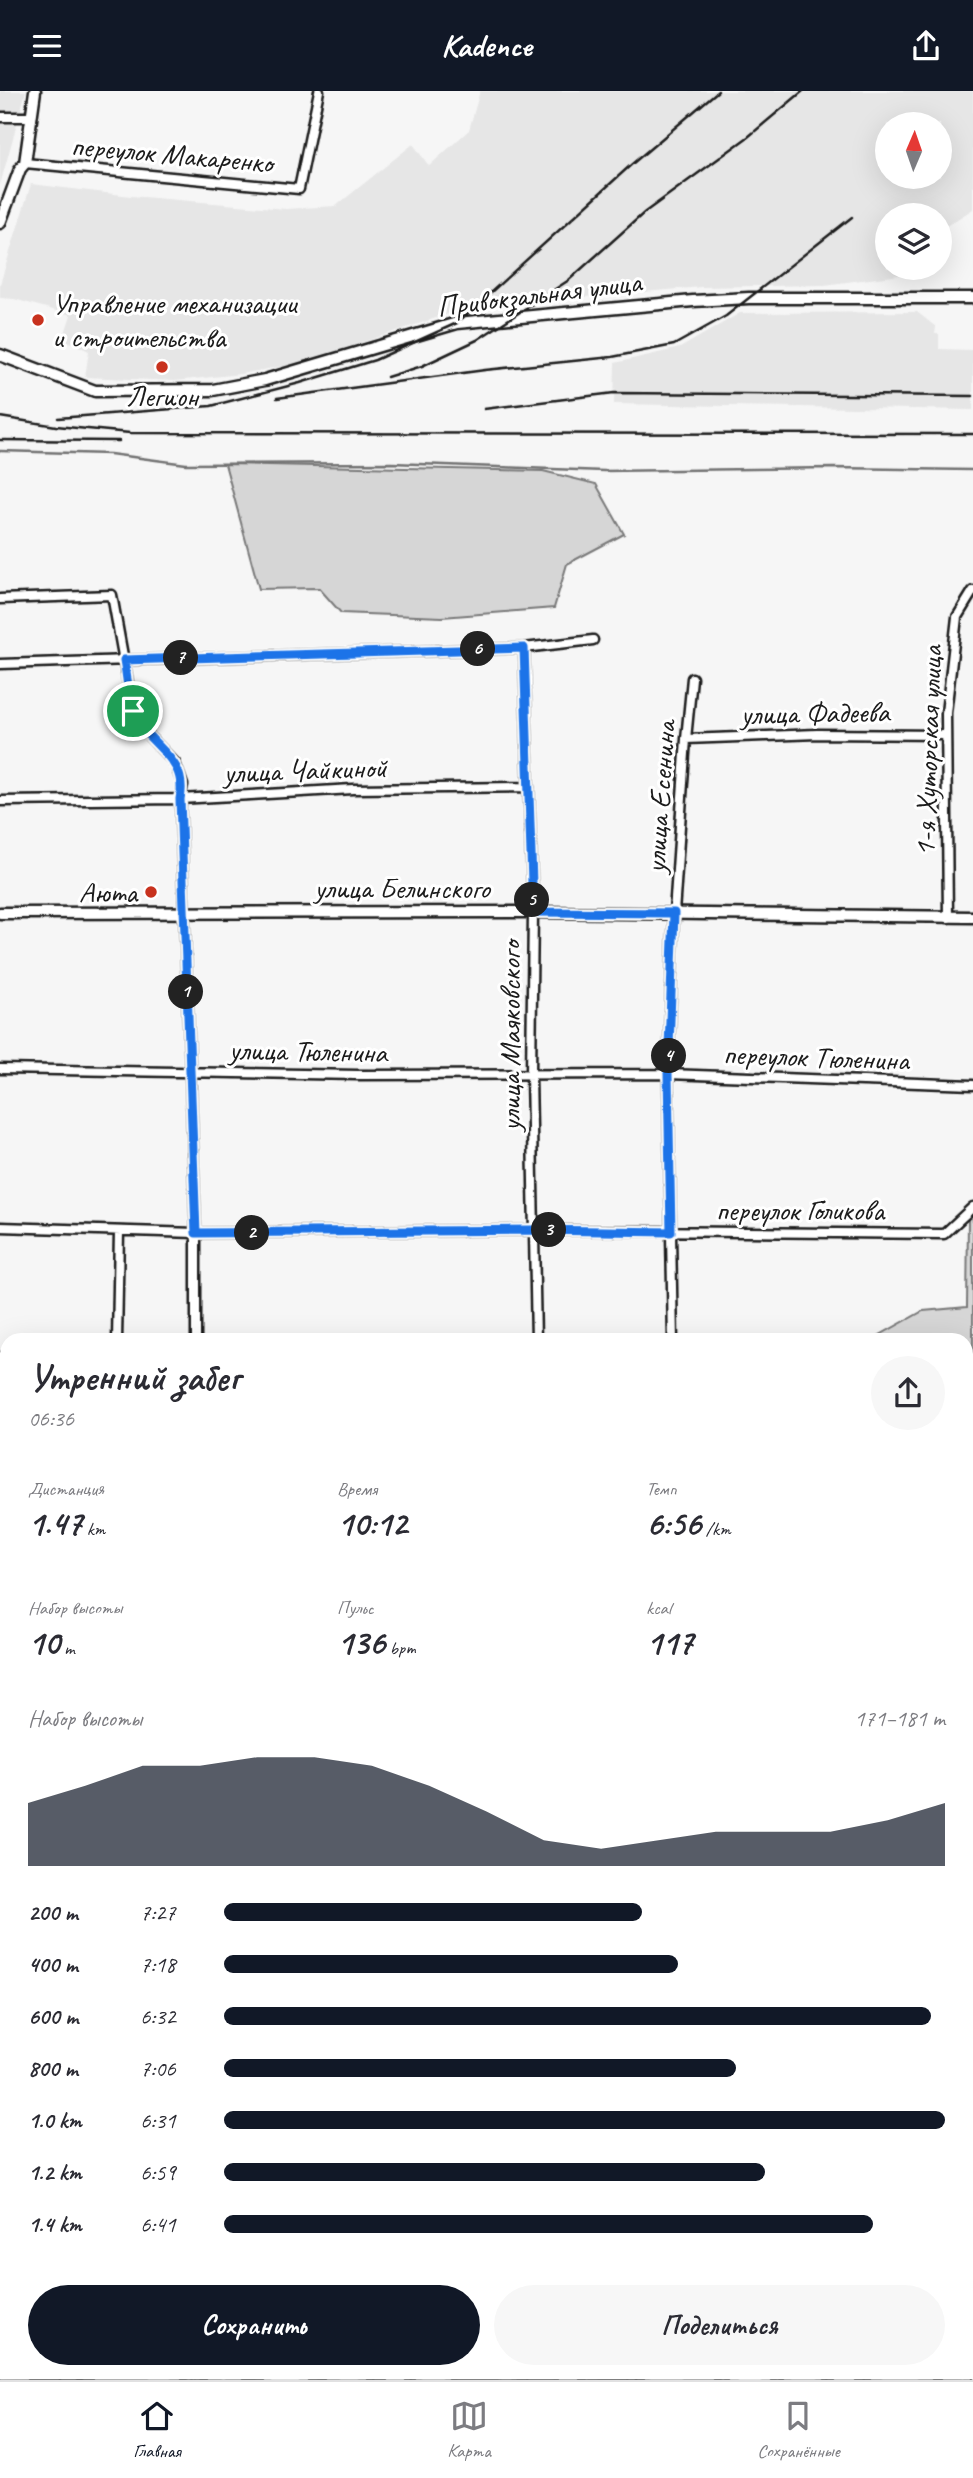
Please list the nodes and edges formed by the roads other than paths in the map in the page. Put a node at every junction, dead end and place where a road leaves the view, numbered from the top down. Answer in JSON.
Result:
{"nodes":[{"id":1,"x":35,"y":91,"type":"edge"},
{"id":2,"x":319,"y":91,"type":"edge"},
{"id":3,"x":0,"y":117,"type":"edge"},
{"id":4,"x":31,"y":117,"type":"junction"},
{"id":5,"x":24,"y":163,"type":"junction"},
{"id":6,"x":0,"y":223,"type":"edge"},
{"id":7,"x":973,"y":298,"type":"edge"},
{"id":8,"x":0,"y":355,"type":"edge"},
{"id":9,"x":973,"y":590,"type":"edge"},
{"id":10,"x":0,"y":599,"type":"edge"},
{"id":11,"x":593,"y":640,"type":"dead end"},
{"id":12,"x":524,"y":648,"type":"junction"},
{"id":13,"x":124,"y":660,"type":"junction"},
{"id":14,"x":0,"y":664,"type":"edge"},
{"id":15,"x":692,"y":678,"type":"dead end"},
{"id":16,"x":945,"y":735,"type":"junction"},
{"id":17,"x":686,"y":739,"type":"junction"},
{"id":18,"x":529,"y":787,"type":"junction"},
{"id":19,"x":180,"y":799,"type":"junction"},
{"id":20,"x":0,"y":801,"type":"edge"},
{"id":21,"x":533,"y":912,"type":"junction"},
{"id":22,"x":0,"y":913,"type":"edge"},
{"id":23,"x":183,"y":913,"type":"junction"},
{"id":24,"x":674,"y":913,"type":"junction"},
{"id":25,"x":973,"y":917,"type":"edge"},
{"id":26,"x":948,"y":918,"type":"junction"},
{"id":27,"x":0,"y":1069,"type":"edge"},
{"id":28,"x":190,"y":1072,"type":"junction"},
{"id":29,"x":531,"y":1074,"type":"junction"},
{"id":30,"x":668,"y":1074,"type":"junction"},
{"id":31,"x":973,"y":1085,"type":"edge"},
{"id":32,"x":973,"y":1207,"type":"edge"},
{"id":33,"x":0,"y":1227,"type":"edge"},
{"id":34,"x":533,"y":1230,"type":"junction"},
{"id":35,"x":119,"y":1231,"type":"junction"},
{"id":36,"x":671,"y":1232,"type":"junction"},
{"id":37,"x":196,"y":1233,"type":"junction"},
{"id":38,"x":117,"y":1333,"type":"edge"},
{"id":39,"x":196,"y":1333,"type":"edge"},
{"id":40,"x":536,"y":1333,"type":"edge"},
{"id":41,"x":673,"y":1333,"type":"edge"}],
"edges":[{"from":1,"to":4,"type":"street"},
{"from":2,"to":5,"type":"street","name":"переулок Макаренко"},
{"from":3,"to":4,"type":"street"},
{"from":4,"to":5,"type":"street"},
{"from":5,"to":6,"type":"street"},
{"from":7,"to":8,"type":"street","name":"Привокзальная улица"},
{"from":9,"to":16,"type":"street","name":"1-я Хуторская улица"},
{"from":10,"to":13,"type":"street"},
{"from":11,"to":12,"type":"street"},
{"from":12,"to":13,"type":"street"},
{"from":12,"to":18,"type":"street","name":"улица Маяковского"},
{"from":13,"to":14,"type":"street"},
{"from":13,"to":19,"type":"street"},
{"from":15,"to":17,"type":"street","name":"улица Есенина"},
{"from":16,"to":17,"type":"street","name":"улица Фадеева"},
{"from":16,"to":26,"type":"street","name":"1-я Хуторская улица"},
{"from":17,"to":24,"type":"street","name":"улица Есенина"},
{"from":18,"to":19,"type":"street","name":"улица Чайкиной"},
{"from":18,"to":21,"type":"street","name":"улица Маяковского"},
{"from":19,"to":20,"type":"street","name":"улица Чайкиной"},
{"from":19,"to":23,"type":"street"},
{"from":21,"to":23,"type":"street","name":"улица Белинского"},
{"from":21,"to":24,"type":"street","name":"улица Белинского"},
{"from":21,"to":29,"type":"street","name":"улица Маяковского"},
{"from":22,"to":23,"type":"street","name":"улица Белинского"},
{"from":23,"to":28,"type":"street"},
{"from":24,"to":26,"type":"street","name":"улица Белинского"},
{"from":24,"to":30,"type":"street","name":"улица Есенина"},
{"from":25,"to":26,"type":"street","name":"улица Белинского"},
{"from":27,"to":28,"type":"street","name":"улица Тюленина"},
{"from":28,"to":29,"type":"street","name":"улица Тюленина"},
{"from":28,"to":37,"type":"street"},
{"from":29,"to":30,"type":"street","name":"переулок Тюленина"},
{"from":29,"to":34,"type":"street","name":"улица Маяковского"},
{"from":30,"to":31,"type":"street","name":"переулок Тюленина"},
{"from":30,"to":36,"type":"street","name":"улица Есенина"},
{"from":32,"to":36,"type":"street","name":"переулок Голикова"},
{"from":33,"to":35,"type":"street","name":"переулок Голикова"},
{"from":34,"to":36,"type":"street","name":"переулок Голикова"},
{"from":34,"to":37,"type":"street","name":"переулок Голикова"},
{"from":34,"to":40,"type":"street","name":"улица Маяковского"},
{"from":35,"to":37,"type":"street","name":"переулок Голикова"},
{"from":35,"to":38,"type":"street"},
{"from":36,"to":41,"type":"street","name":"улица Есенина"},
{"from":37,"to":39,"type":"street"}]}
